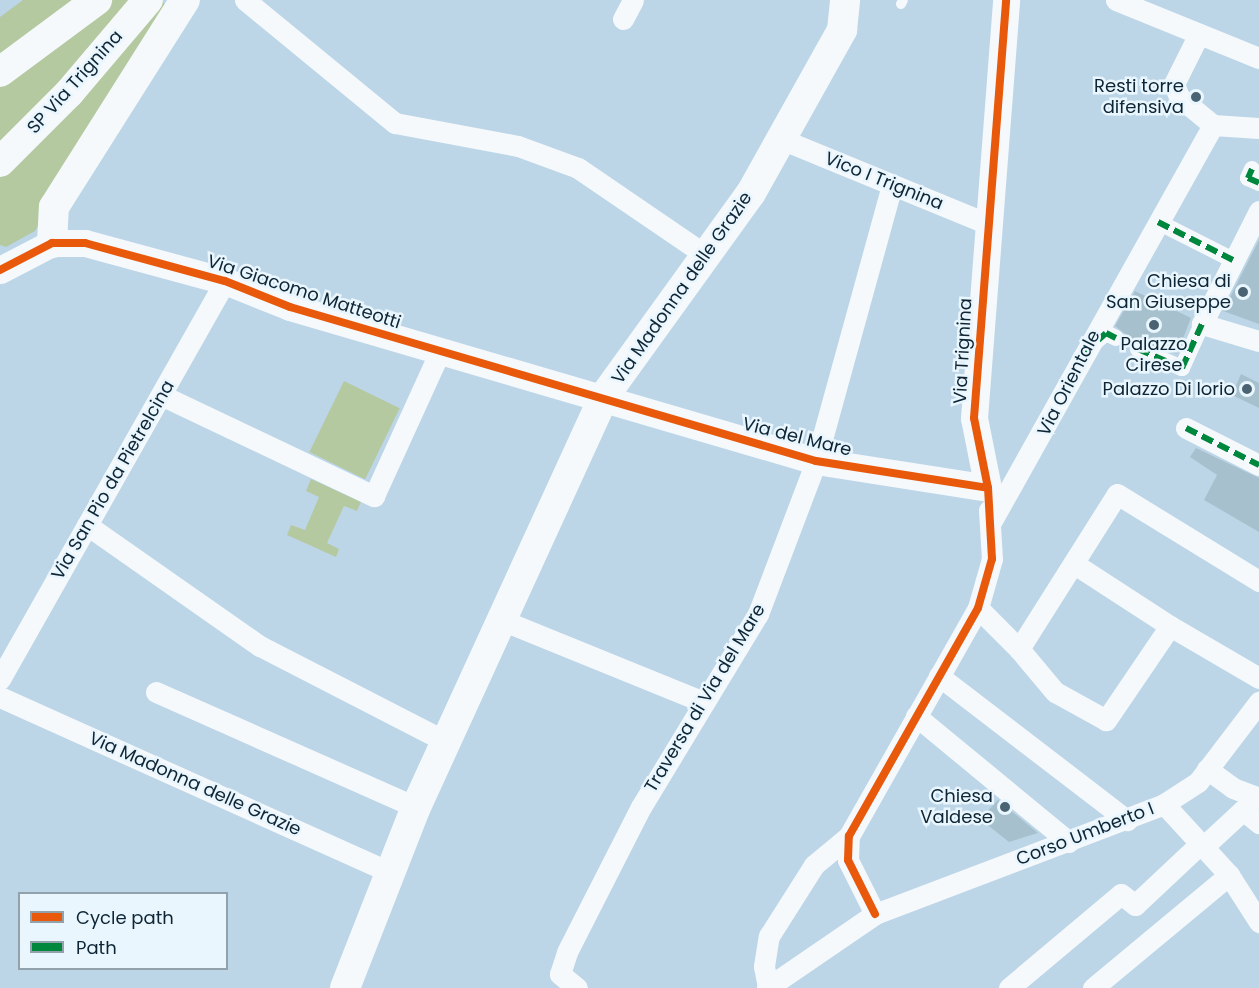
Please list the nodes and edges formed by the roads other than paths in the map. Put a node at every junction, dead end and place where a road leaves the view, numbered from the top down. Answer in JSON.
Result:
{"nodes":[{"id":1,"x":97,"y":0,"type":"edge"},
{"id":2,"x":148,"y":0,"type":"edge"},
{"id":3,"x":185,"y":0,"type":"edge"},
{"id":4,"x":245,"y":0,"type":"edge"},
{"id":5,"x":633,"y":0,"type":"edge"},
{"id":6,"x":845,"y":0,"type":"edge"},
{"id":7,"x":1006,"y":0,"type":"edge"},
{"id":8,"x":1116,"y":0,"type":"edge"},
{"id":9,"x":623,"y":19,"type":"dead end"},
{"id":10,"x":1199,"y":34,"type":"junction"},
{"id":11,"x":1259,"y":58,"type":"edge"},
{"id":12,"x":0,"y":72,"type":"edge"},
{"id":13,"x":1213,"y":125,"type":"junction"},
{"id":14,"x":1259,"y":128,"type":"edge"},
{"id":15,"x":781,"y":140,"type":"junction"},
{"id":16,"x":0,"y":162,"type":"edge"},
{"id":17,"x":892,"y":185,"type":"junction"},
{"id":18,"x":1259,"y":211,"type":"edge"},
{"id":19,"x":1158,"y":222,"type":"junction"},
{"id":20,"x":987,"y":223,"type":"junction"},
{"id":21,"x":52,"y":243,"type":"junction"},
{"id":22,"x":707,"y":255,"type":"junction"},
{"id":23,"x":5,"y":260,"type":"edge"},
{"id":24,"x":1233,"y":260,"type":"junction"},
{"id":25,"x":225,"y":281,"type":"junction"},
{"id":26,"x":1202,"y":324,"type":"junction"},
{"id":27,"x":1116,"y":338,"type":"dead end"},
{"id":28,"x":1259,"y":342,"type":"edge"},
{"id":29,"x":1138,"y":349,"type":"dead end"},
{"id":30,"x":440,"y":351,"type":"junction"},
{"id":31,"x":1085,"y":352,"type":"junction"},
{"id":32,"x":161,"y":395,"type":"junction"},
{"id":33,"x":603,"y":398,"type":"junction"},
{"id":34,"x":1186,"y":428,"type":"dead end"},
{"id":35,"x":816,"y":461,"type":"junction"},
{"id":36,"x":1259,"y":465,"type":"edge"},
{"id":37,"x":987,"y":488,"type":"junction"},
{"id":38,"x":990,"y":524,"type":"junction"},
{"id":39,"x":87,"y":525,"type":"junction"},
{"id":40,"x":1076,"y":565,"type":"junction"},
{"id":41,"x":1259,"y":581,"type":"edge"},
{"id":42,"x":978,"y":608,"type":"junction"},
{"id":43,"x":499,"y":619,"type":"junction"},
{"id":44,"x":1170,"y":626,"type":"junction"},
{"id":45,"x":1019,"y":649,"type":"junction"},
{"id":46,"x":939,"y":676,"type":"junction"},
{"id":47,"x":1259,"y":678,"type":"edge"},
{"id":48,"x":0,"y":679,"type":"edge"},
{"id":49,"x":156,"y":692,"type":"dead end"},
{"id":50,"x":0,"y":697,"type":"edge"},
{"id":51,"x":703,"y":702,"type":"junction"},
{"id":52,"x":1259,"y":702,"type":"edge"},
{"id":53,"x":916,"y":716,"type":"junction"},
{"id":54,"x":445,"y":741,"type":"junction"},
{"id":55,"x":1207,"y":769,"type":"junction"},
{"id":56,"x":1250,"y":800,"type":"edge"},
{"id":57,"x":1164,"y":804,"type":"junction"},
{"id":58,"x":416,"y":807,"type":"junction"},
{"id":59,"x":1127,"y":820,"type":"junction"},
{"id":60,"x":1259,"y":823,"type":"edge"},
{"id":61,"x":849,"y":836,"type":"junction"},
{"id":62,"x":1069,"y":842,"type":"junction"},
{"id":63,"x":1201,"y":847,"type":"junction"},
{"id":64,"x":390,"y":872,"type":"junction"},
{"id":65,"x":1229,"y":875,"type":"junction"},
{"id":66,"x":875,"y":914,"type":"junction"},
{"id":67,"x":1259,"y":922,"type":"edge"},
{"id":68,"x":767,"y":987,"type":"edge"},
{"id":69,"x":345,"y":988,"type":"edge"},
{"id":70,"x":577,"y":988,"type":"edge"},
{"id":71,"x":1009,"y":988,"type":"edge"},
{"id":72,"x":1093,"y":988,"type":"edge"}],
"edges":[{"from":1,"to":12,"type":"main road"},
{"from":2,"to":16,"type":"main road","name":"SP Via Trignina"},
{"from":3,"to":21,"type":"main road"},
{"from":4,"to":22,"type":"street"},
{"from":5,"to":9,"type":"street"},
{"from":6,"to":15,"type":"main road","name":"Via Madonna delle Grazie"},
{"from":7,"to":20,"type":"street","name":"Via Trignina"},
{"from":8,"to":10,"type":"street"},
{"from":10,"to":11,"type":"street"},
{"from":10,"to":13,"type":"street"},
{"from":13,"to":14,"type":"street"},
{"from":13,"to":19,"type":"street","name":"Via Orientale"},
{"from":15,"to":17,"type":"street","name":"Vico I Trignina"},
{"from":15,"to":22,"type":"main road","name":"Via Madonna delle Grazie"},
{"from":17,"to":20,"type":"street","name":"Vico I Trignina"},
{"from":17,"to":35,"type":"street","name":"Traversa di Via del Mare"},
{"from":18,"to":24,"type":"street"},
{"from":19,"to":24,"type":"street"},
{"from":19,"to":31,"type":"street","name":"Via Orientale"},
{"from":20,"to":37,"type":"street","name":"Via Trignina"},
{"from":21,"to":23,"type":"street","name":"Via Giacomo Matteotti"},
{"from":21,"to":25,"type":"street","name":"Via Giacomo Matteotti"},
{"from":22,"to":33,"type":"main road","name":"Via Madonna delle Grazie"},
{"from":24,"to":26,"type":"street"},
{"from":25,"to":30,"type":"street","name":"Via Giacomo Matteotti"},
{"from":25,"to":32,"type":"street","name":"Via San Pio da Pietrelcina"},
{"from":26,"to":28,"type":"street"},
{"from":26,"to":29,"type":"street"},
{"from":27,"to":31,"type":"street"},
{"from":30,"to":32,"type":"street"},
{"from":30,"to":33,"type":"street","name":"Via Giacomo Matteotti"},
{"from":31,"to":38,"type":"street","name":"Via Orientale"},
{"from":32,"to":39,"type":"street","name":"Via San Pio da Pietrelcina"},
{"from":33,"to":35,"type":"street","name":"Via del Mare"},
{"from":33,"to":43,"type":"main road","name":"Via Madonna delle Grazie"},
{"from":34,"to":36,"type":"street"},
{"from":35,"to":37,"type":"street","name":"Via del Mare"},
{"from":35,"to":51,"type":"street","name":"Traversa di Via del Mare"},
{"from":37,"to":38,"type":"street","name":"Via Trignina"},
{"from":38,"to":42,"type":"street","name":"Via Trignina"},
{"from":39,"to":48,"type":"street","name":"Via San Pio da Pietrelcina"},
{"from":39,"to":54,"type":"street"},
{"from":40,"to":41,"type":"street"},
{"from":40,"to":44,"type":"street"},
{"from":40,"to":45,"type":"street"},
{"from":42,"to":45,"type":"street"},
{"from":42,"to":46,"type":"street","name":"Via Trignina"},
{"from":43,"to":51,"type":"street"},
{"from":43,"to":54,"type":"main road","name":"Via Madonna delle Grazie"},
{"from":44,"to":45,"type":"street"},
{"from":44,"to":47,"type":"street"},
{"from":46,"to":53,"type":"street","name":"Via Trignina"},
{"from":46,"to":59,"type":"street"},
{"from":49,"to":58,"type":"street"},
{"from":50,"to":64,"type":"street","name":"Via Madonna delle Grazie"},
{"from":51,"to":70,"type":"street","name":"Traversa di Via del Mare"},
{"from":52,"to":55,"type":"street","name":"Corso Umberto I"},
{"from":53,"to":61,"type":"street","name":"Via Trignina"},
{"from":53,"to":62,"type":"street"},
{"from":54,"to":58,"type":"main road","name":"Via Madonna delle Grazie"},
{"from":55,"to":56,"type":"street"},
{"from":55,"to":57,"type":"street","name":"Corso Umberto I"},
{"from":56,"to":60,"type":"street"},
{"from":56,"to":63,"type":"street"},
{"from":57,"to":59,"type":"street","name":"Corso Umberto I"},
{"from":57,"to":63,"type":"street"},
{"from":58,"to":64,"type":"main road","name":"Via Madonna delle Grazie"},
{"from":59,"to":62,"type":"street","name":"Corso Umberto I"},
{"from":61,"to":66,"type":"street"},
{"from":61,"to":68,"type":"street"},
{"from":62,"to":66,"type":"street","name":"Corso Umberto I"},
{"from":63,"to":65,"type":"street"},
{"from":63,"to":71,"type":"street"},
{"from":64,"to":69,"type":"main road","name":"Via Madonna delle Grazie"},
{"from":65,"to":67,"type":"street"},
{"from":65,"to":72,"type":"street"},
{"from":66,"to":68,"type":"street","name":"Corso Umberto I"}]}
